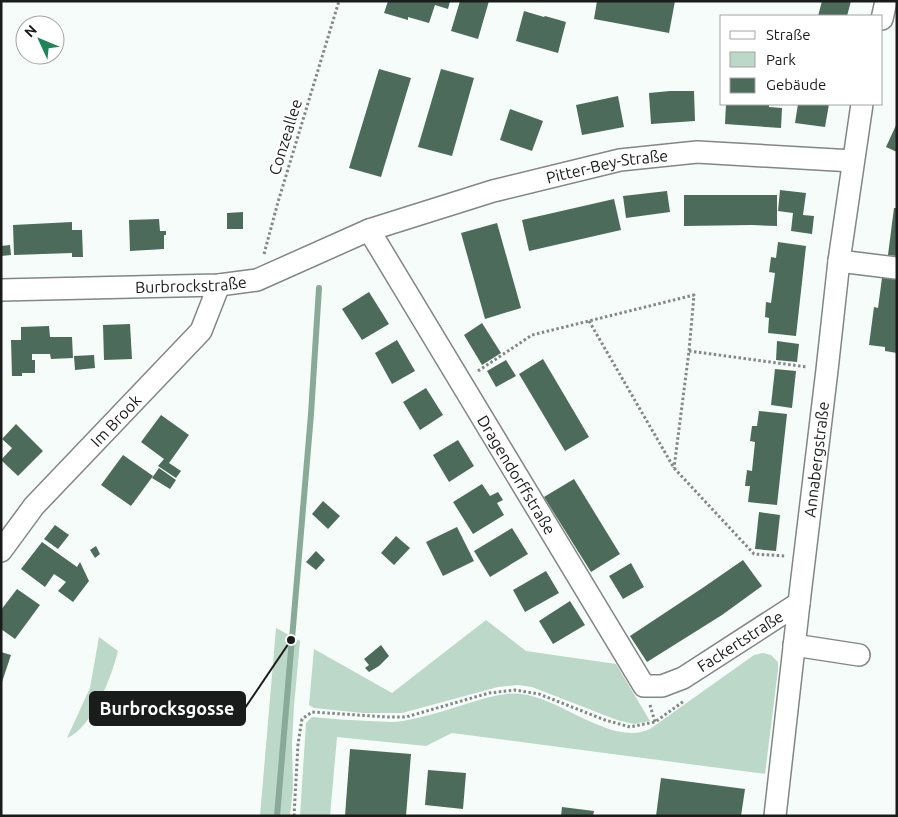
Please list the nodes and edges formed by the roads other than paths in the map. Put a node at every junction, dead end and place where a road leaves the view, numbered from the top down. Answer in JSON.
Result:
{"nodes":[{"id":1,"x":886,"y":1,"type":"edge"},
{"id":2,"x":883,"y":15,"type":"edge"},
{"id":3,"x":862,"y":105,"type":"edge"},
{"id":4,"x":853,"y":161,"type":"junction"},
{"id":5,"x":369,"y":230,"type":"junction"},
{"id":6,"x":839,"y":261,"type":"junction"},
{"id":7,"x":896,"y":268,"type":"edge"},
{"id":8,"x":219,"y":285,"type":"junction"},
{"id":9,"x":1,"y":290,"type":"edge"},
{"id":10,"x":1,"y":551,"type":"edge"},
{"id":11,"x":798,"y":603,"type":"junction"},
{"id":12,"x":794,"y":645,"type":"junction"},
{"id":13,"x":859,"y":655,"type":"dead end"},
{"id":14,"x":682,"y":678,"type":"joint"},
{"id":15,"x":775,"y":816,"type":"edge"}],
"edges":[{"from":1,"to":2,"type":"street"},
{"from":3,"to":4,"type":"street","name":"Annabergstraße"},
{"from":4,"to":5,"type":"street","name":"Pitter-Bey-Straße"},
{"from":4,"to":6,"type":"street","name":"Annabergstraße"},
{"from":5,"to":8,"type":"street","name":"Burbrockstraße"},
{"from":5,"to":14,"type":"street","name":"Dragendorffstraße"},
{"from":6,"to":7,"type":"street"},
{"from":6,"to":11,"type":"street","name":"Annabergstraße"},
{"from":8,"to":9,"type":"street","name":"Burbrockstraße"},
{"from":8,"to":10,"type":"street","name":"Im Brook"},
{"from":11,"to":12,"type":"street","name":"Annabergstraße"},
{"from":11,"to":14,"type":"street","name":"Fackertstraße"},
{"from":12,"to":13,"type":"street"},
{"from":12,"to":15,"type":"street","name":"Annabergstraße"}]}
